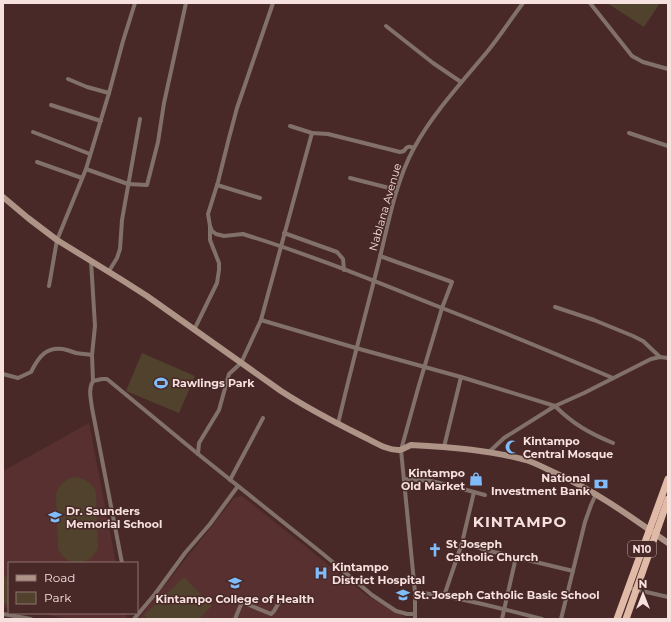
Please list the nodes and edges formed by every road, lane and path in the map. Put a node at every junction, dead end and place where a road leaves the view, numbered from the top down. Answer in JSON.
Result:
{"nodes":[{"id":1,"x":135,"y":3,"type":"edge"},
{"id":2,"x":186,"y":3,"type":"edge"},
{"id":3,"x":273,"y":3,"type":"edge"},
{"id":4,"x":523,"y":3,"type":"edge"},
{"id":5,"x":590,"y":3,"type":"edge"},
{"id":6,"x":386,"y":26,"type":"dead end"},
{"id":7,"x":668,"y":69,"type":"edge"},
{"id":8,"x":68,"y":79,"type":"dead end"},
{"id":9,"x":461,"y":82,"type":"junction"},
{"id":10,"x":110,"y":93,"type":"junction"},
{"id":11,"x":51,"y":105,"type":"dead end"},
{"id":12,"x":140,"y":119,"type":"dead end"},
{"id":13,"x":101,"y":121,"type":"junction"},
{"id":14,"x":290,"y":126,"type":"dead end"},
{"id":15,"x":33,"y":132,"type":"dead end"},
{"id":16,"x":312,"y":133,"type":"junction"},
{"id":17,"x":629,"y":133,"type":"dead end"},
{"id":18,"x":668,"y":146,"type":"edge"},
{"id":19,"x":414,"y":148,"type":"junction"},
{"id":20,"x":90,"y":154,"type":"junction"},
{"id":21,"x":37,"y":162,"type":"dead end"},
{"id":22,"x":86,"y":169,"type":"junction"},
{"id":23,"x":82,"y":178,"type":"junction"},
{"id":24,"x":350,"y":178,"type":"dead end"},
{"id":25,"x":128,"y":184,"type":"junction"},
{"id":26,"x":217,"y":185,"type":"junction"},
{"id":27,"x":397,"y":190,"type":"junction"},
{"id":28,"x":3,"y":197,"type":"edge"},
{"id":29,"x":260,"y":198,"type":"dead end"},
{"id":30,"x":210,"y":226,"type":"junction"},
{"id":31,"x":284,"y":233,"type":"junction"},
{"id":32,"x":57,"y":240,"type":"junction"},
{"id":33,"x":281,"y":246,"type":"junction"},
{"id":34,"x":380,"y":256,"type":"junction"},
{"id":35,"x":91,"y":261,"type":"junction"},
{"id":36,"x":344,"y":270,"type":"junction"},
{"id":37,"x":109,"y":271,"type":"junction"},
{"id":38,"x":374,"y":280,"type":"junction"},
{"id":39,"x":49,"y":286,"type":"dead end"},
{"id":40,"x":555,"y":307,"type":"dead end"},
{"id":41,"x":442,"y":308,"type":"junction"},
{"id":42,"x":261,"y":320,"type":"junction"},
{"id":43,"x":194,"y":330,"type":"junction"},
{"id":44,"x":356,"y":348,"type":"junction"},
{"id":45,"x":92,"y":355,"type":"junction"},
{"id":46,"x":660,"y":357,"type":"junction"},
{"id":47,"x":668,"y":358,"type":"edge"},
{"id":48,"x":241,"y":363,"type":"junction"},
{"id":49,"x":425,"y":367,"type":"junction"},
{"id":50,"x":3,"y":374,"type":"edge"},
{"id":51,"x":461,"y":377,"type":"junction"},
{"id":52,"x":613,"y":378,"type":"junction"},
{"id":53,"x":93,"y":381,"type":"junction"},
{"id":54,"x":555,"y":406,"type":"junction"},
{"id":55,"x":263,"y":418,"type":"dead end"},
{"id":56,"x":338,"y":424,"type":"junction"},
{"id":57,"x":613,"y":443,"type":"dead end"},
{"id":58,"x":444,"y":447,"type":"junction"},
{"id":59,"x":401,"y":450,"type":"junction"},
{"id":60,"x":488,"y":452,"type":"junction"},
{"id":61,"x":198,"y":454,"type":"junction"},
{"id":62,"x":405,"y":478,"type":"junction"},
{"id":63,"x":668,"y":479,"type":"edge"},
{"id":64,"x":230,"y":480,"type":"junction"},
{"id":65,"x":238,"y":486,"type":"junction"},
{"id":66,"x":474,"y":492,"type":"junction"},
{"id":67,"x":596,"y":494,"type":"junction"},
{"id":68,"x":485,"y":495,"type":"dead end"},
{"id":69,"x":668,"y":499,"type":"edge"},
{"id":70,"x":652,"y":532,"type":"junction"},
{"id":71,"x":462,"y":543,"type":"junction"},
{"id":72,"x":668,"y":544,"type":"edge"},
{"id":73,"x":516,"y":557,"type":"junction"},
{"id":74,"x":122,"y":562,"type":"edge"},
{"id":75,"x":572,"y":571,"type":"junction"},
{"id":76,"x":629,"y":588,"type":"junction"},
{"id":77,"x":636,"y":590,"type":"junction"},
{"id":78,"x":415,"y":592,"type":"junction"},
{"id":79,"x":444,"y":596,"type":"junction"},
{"id":80,"x":668,"y":597,"type":"edge"},
{"id":81,"x":281,"y":599,"type":"dead end"},
{"id":82,"x":505,"y":609,"type":"junction"},
{"id":83,"x":620,"y":612,"type":"junction"},
{"id":84,"x":138,"y":613,"type":"edge"},
{"id":85,"x":3,"y":614,"type":"edge"},
{"id":86,"x":415,"y":614,"type":"junction"},
{"id":87,"x":627,"y":616,"type":"edge"},
{"id":88,"x":31,"y":619,"type":"edge"},
{"id":89,"x":235,"y":619,"type":"edge"},
{"id":90,"x":415,"y":619,"type":"edge"},
{"id":91,"x":502,"y":619,"type":"edge"},
{"id":92,"x":542,"y":619,"type":"edge"},
{"id":93,"x":561,"y":619,"type":"edge"},
{"id":94,"x":617,"y":619,"type":"edge"}],
"edges":[{"from":1,"to":10,"type":"street"},
{"from":2,"to":25,"type":"street"},
{"from":3,"to":26,"type":"street"},
{"from":4,"to":9,"type":"street","name":"Nablana Avenue"},
{"from":5,"to":7,"type":"street"},
{"from":6,"to":9,"type":"street"},
{"from":8,"to":10,"type":"street"},
{"from":9,"to":19,"type":"street","name":"Nablana Avenue"},
{"from":10,"to":13,"type":"street"},
{"from":11,"to":13,"type":"street"},
{"from":12,"to":25,"type":"street"},
{"from":13,"to":20,"type":"street"},
{"from":14,"to":16,"type":"street"},
{"from":15,"to":20,"type":"street"},
{"from":16,"to":19,"type":"street"},
{"from":16,"to":31,"type":"street"},
{"from":17,"to":18,"type":"street"},
{"from":19,"to":27,"type":"street","name":"Nablana Avenue"},
{"from":20,"to":22,"type":"street"},
{"from":21,"to":23,"type":"street"},
{"from":22,"to":23,"type":"street"},
{"from":22,"to":25,"type":"street"},
{"from":23,"to":32,"type":"street"},
{"from":24,"to":27,"type":"street"},
{"from":25,"to":37,"type":"street"},
{"from":26,"to":29,"type":"street"},
{"from":26,"to":30,"type":"street"},
{"from":27,"to":34,"type":"street","name":"Nablana Avenue"},
{"from":28,"to":32,"type":"main road"},
{"from":30,"to":33,"type":"street"},
{"from":30,"to":43,"type":"street"},
{"from":31,"to":33,"type":"street"},
{"from":31,"to":36,"type":"street"},
{"from":32,"to":35,"type":"main road"},
{"from":32,"to":39,"type":"street"},
{"from":33,"to":36,"type":"street"},
{"from":33,"to":42,"type":"street"},
{"from":34,"to":38,"type":"street","name":"Nablana Avenue"},
{"from":34,"to":41,"type":"street"},
{"from":35,"to":37,"type":"main road"},
{"from":35,"to":45,"type":"street"},
{"from":36,"to":38,"type":"street"},
{"from":37,"to":43,"type":"main road"},
{"from":38,"to":41,"type":"street"},
{"from":38,"to":44,"type":"street","name":"Nablana Avenue"},
{"from":40,"to":46,"type":"street"},
{"from":41,"to":49,"type":"street"},
{"from":41,"to":52,"type":"street"},
{"from":42,"to":44,"type":"street"},
{"from":42,"to":48,"type":"street"},
{"from":43,"to":48,"type":"main road"},
{"from":44,"to":49,"type":"street"},
{"from":44,"to":56,"type":"street","name":"Nablana Avenue"},
{"from":45,"to":50,"type":"street"},
{"from":45,"to":53,"type":"street"},
{"from":46,"to":47,"type":"street"},
{"from":46,"to":52,"type":"street"},
{"from":48,"to":56,"type":"main road"},
{"from":48,"to":61,"type":"street"},
{"from":49,"to":51,"type":"street"},
{"from":49,"to":59,"type":"street"},
{"from":51,"to":54,"type":"street"},
{"from":51,"to":58,"type":"street"},
{"from":52,"to":54,"type":"street"},
{"from":53,"to":61,"type":"street"},
{"from":53,"to":74,"type":"street"},
{"from":54,"to":57,"type":"street"},
{"from":54,"to":60,"type":"street"},
{"from":55,"to":64,"type":"street"},
{"from":56,"to":59,"type":"main road"},
{"from":58,"to":59,"type":"main road"},
{"from":58,"to":60,"type":"main road"},
{"from":59,"to":62,"type":"street"},
{"from":60,"to":67,"type":"main road"},
{"from":61,"to":64,"type":"street"},
{"from":62,"to":66,"type":"street"},
{"from":62,"to":78,"type":"street"},
{"from":63,"to":70,"type":"highway","number":"N10"},
{"from":64,"to":65,"type":"street"},
{"from":65,"to":84,"type":"street"},
{"from":65,"to":86,"type":"street"},
{"from":66,"to":68,"type":"street"},
{"from":66,"to":71,"type":"street"},
{"from":67,"to":70,"type":"main road"},
{"from":67,"to":75,"type":"street"},
{"from":69,"to":70,"type":"highway","number":"N10"},
{"from":70,"to":72,"type":"main road"},
{"from":70,"to":76,"type":"highway","number":"N10"},
{"from":70,"to":77,"type":"highway","number":"N10"},
{"from":71,"to":73,"type":"street"},
{"from":71,"to":79,"type":"street"},
{"from":73,"to":75,"type":"street"},
{"from":73,"to":82,"type":"street"},
{"from":75,"to":93,"type":"street"},
{"from":76,"to":77,"type":"street"},
{"from":76,"to":83,"type":"highway","number":"N10"},
{"from":77,"to":80,"type":"street"},
{"from":77,"to":87,"type":"highway","number":"N10"},
{"from":78,"to":79,"type":"street"},
{"from":78,"to":86,"type":"street"},
{"from":79,"to":82,"type":"street"},
{"from":81,"to":89,"type":"street"},
{"from":82,"to":91,"type":"street"},
{"from":82,"to":92,"type":"street"},
{"from":83,"to":87,"type":"highway"},
{"from":83,"to":94,"type":"highway","number":"N10"},
{"from":85,"to":88,"type":"street"},
{"from":86,"to":90,"type":"street"}]}
